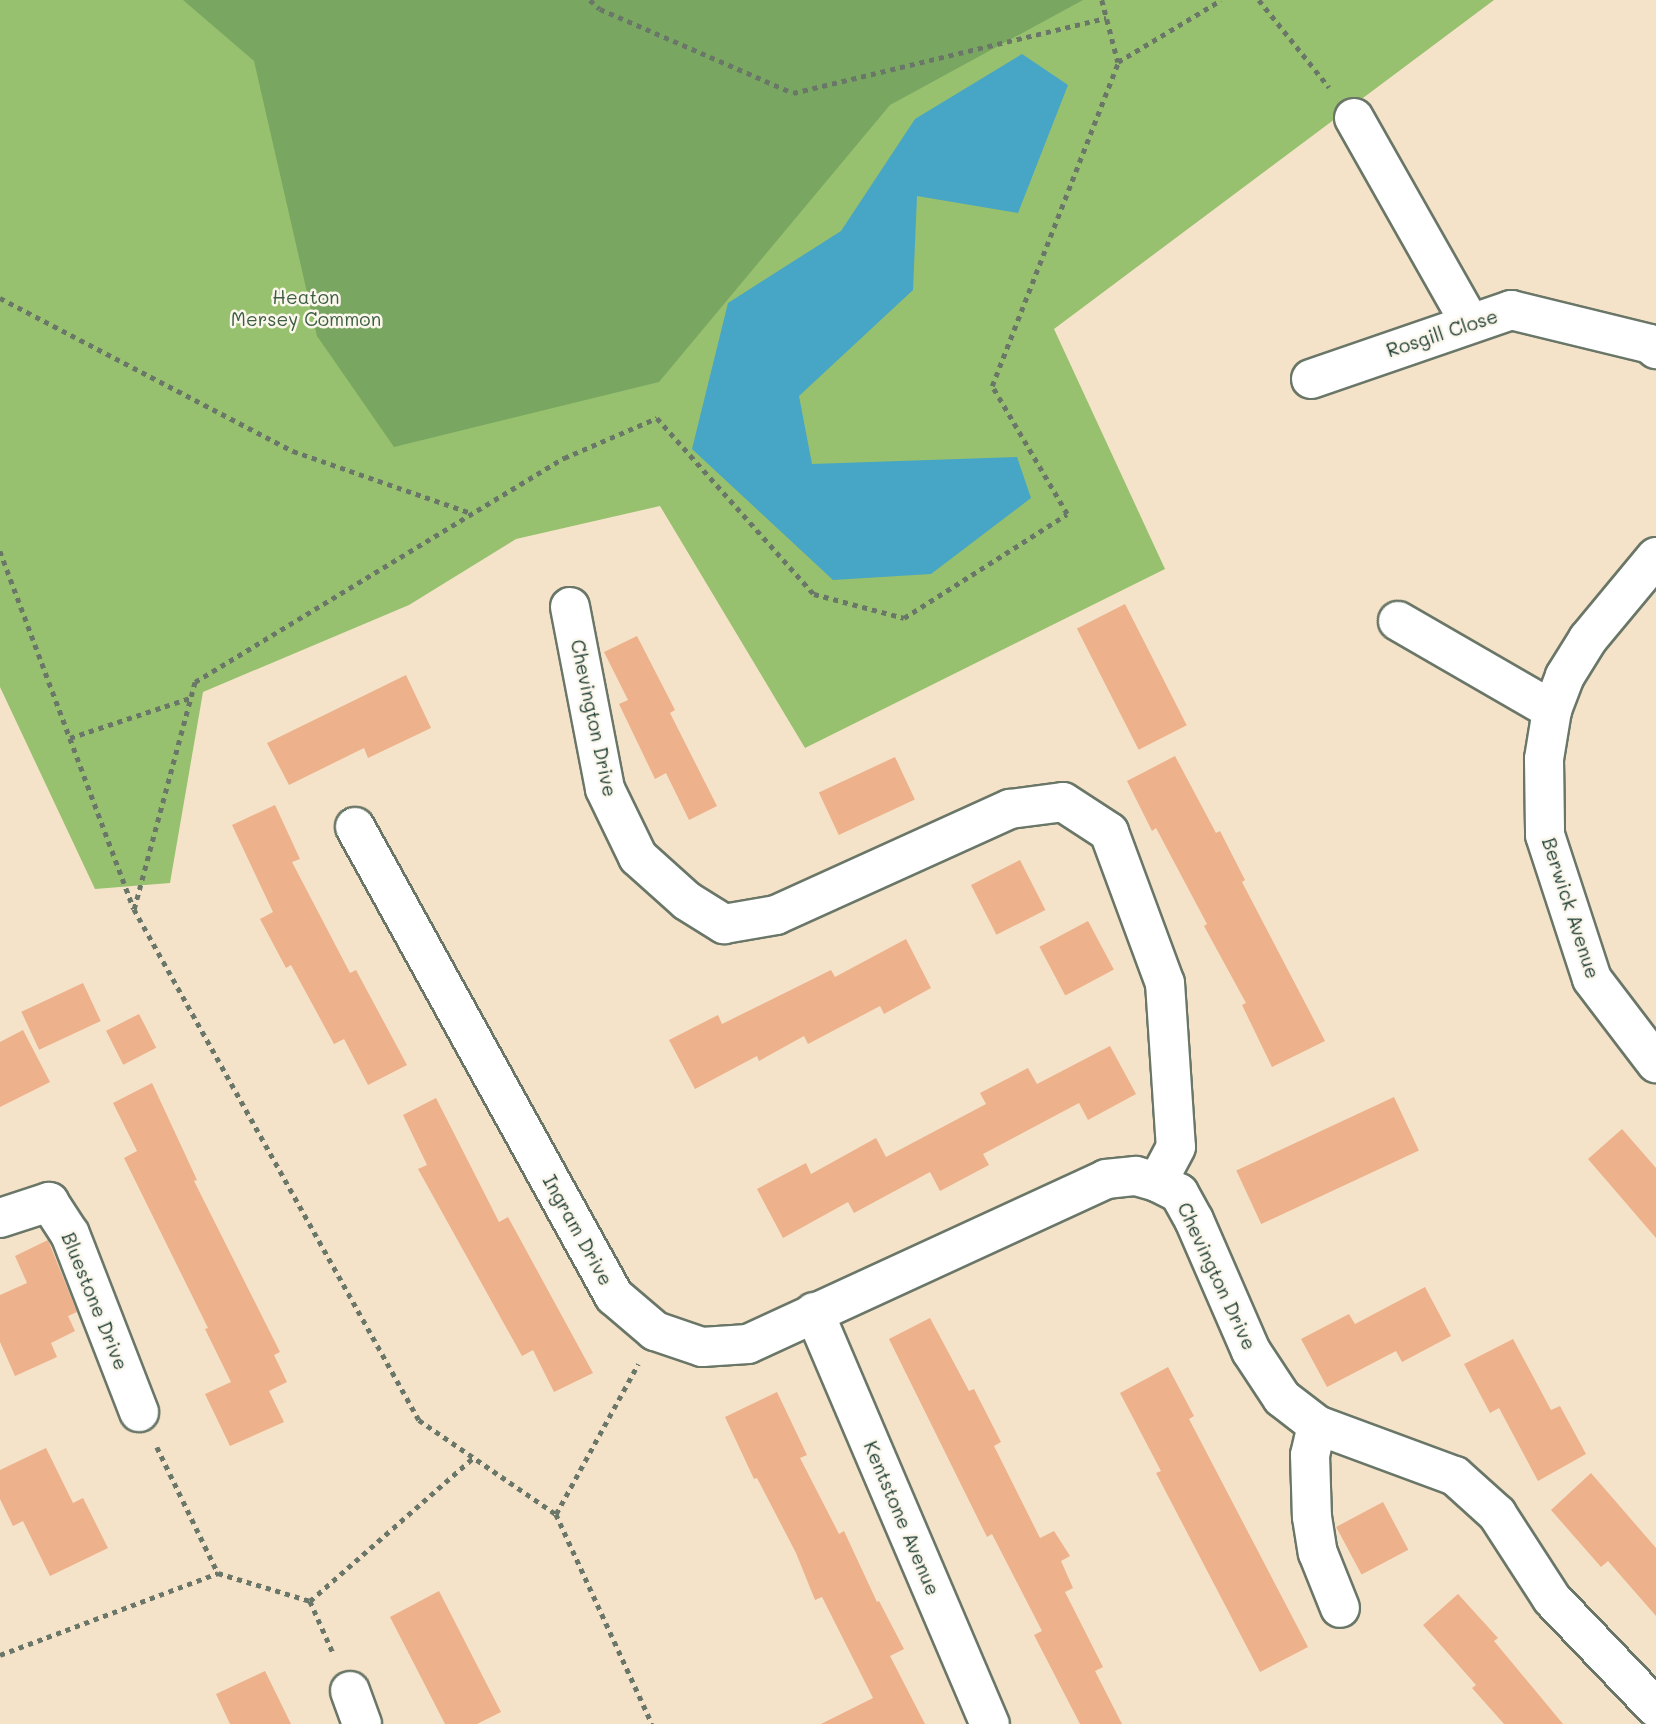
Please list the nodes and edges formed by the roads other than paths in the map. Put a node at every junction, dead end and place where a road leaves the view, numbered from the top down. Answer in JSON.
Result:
{"nodes":[{"id":1,"x":1354,"y":118,"type":"dead end"},
{"id":2,"x":1471,"y":323,"type":"junction"},
{"id":3,"x":1656,"y":349,"type":"edge"},
{"id":4,"x":1311,"y":379,"type":"dead end"},
{"id":5,"x":1656,"y":557,"type":"edge"},
{"id":6,"x":570,"y":607,"type":"dead end"},
{"id":7,"x":1398,"y":621,"type":"dead end"},
{"id":8,"x":1552,"y":710,"type":"junction"},
{"id":9,"x":355,"y":827,"type":"dead end"},
{"id":10,"x":1656,"y":1063,"type":"edge"},
{"id":11,"x":1157,"y":1182,"type":"junction"},
{"id":12,"x":0,"y":1218,"type":"edge"},
{"id":13,"x":814,"y":1312,"type":"junction"},
{"id":14,"x":139,"y":1412,"type":"road end"},
{"id":15,"x":1317,"y":1425,"type":"junction"},
{"id":16,"x":1340,"y":1608,"type":"dead end"},
{"id":17,"x":1656,"y":1708,"type":"edge"},
{"id":18,"x":990,"y":1724,"type":"edge"}],
"edges":[{"from":1,"to":2,"type":"street"},
{"from":2,"to":3,"type":"street","name":"Rosgill Close"},
{"from":2,"to":4,"type":"street","name":"Rosgill Close"},
{"from":5,"to":8,"type":"street","name":"Berwick Avenue"},
{"from":6,"to":11,"type":"street","name":"Chevington Drive"},
{"from":7,"to":8,"type":"street"},
{"from":8,"to":10,"type":"street","name":"Berwick Avenue"},
{"from":9,"to":13,"type":"street","name":"Ingram Drive"},
{"from":11,"to":13,"type":"street","name":"Ingram Drive"},
{"from":11,"to":15,"type":"street","name":"Chevington Drive"},
{"from":12,"to":14,"type":"street","name":"Bluestone Drive"},
{"from":13,"to":18,"type":"street","name":"Kentstone Avenue"},
{"from":15,"to":16,"type":"street"},
{"from":15,"to":17,"type":"street","name":"Chevington Drive"}]}
